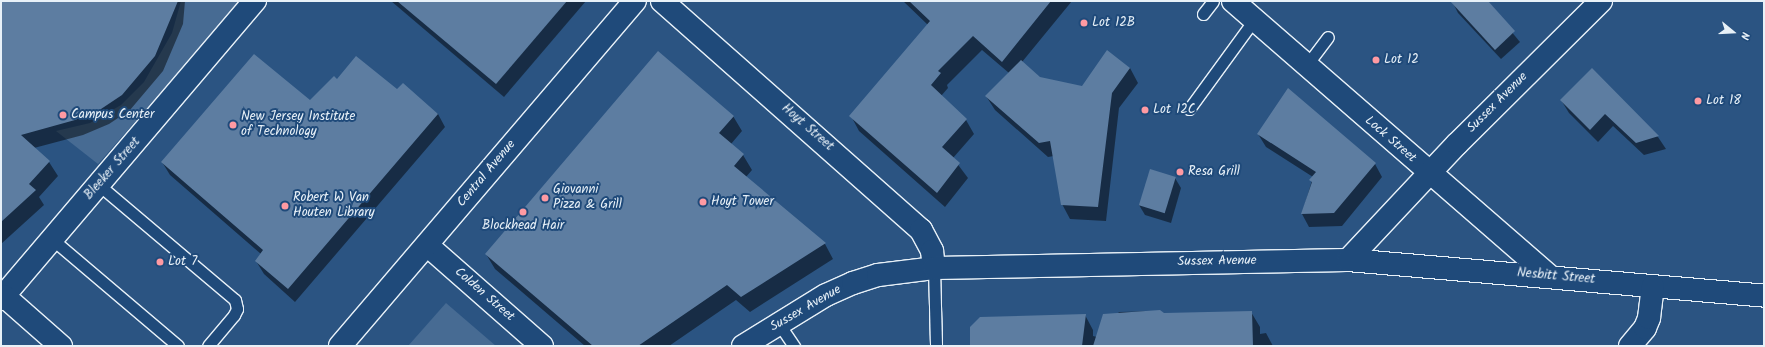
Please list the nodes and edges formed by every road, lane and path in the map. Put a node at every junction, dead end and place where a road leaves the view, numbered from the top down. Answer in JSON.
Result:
{"nodes":[{"id":1,"x":255,"y":1,"type":"edge"},
{"id":2,"x":635,"y":1,"type":"edge"},
{"id":3,"x":662,"y":1,"type":"edge"},
{"id":4,"x":1213,"y":1,"type":"edge"},
{"id":5,"x":1232,"y":1,"type":"edge"},
{"id":6,"x":1601,"y":1,"type":"edge"},
{"id":7,"x":1203,"y":14,"type":"dead end"},
{"id":8,"x":1254,"y":20,"type":"junction"},
{"id":9,"x":1328,"y":37,"type":"dead end"},
{"id":10,"x":1306,"y":66,"type":"junction"},
{"id":11,"x":1189,"y":109,"type":"dead end"},
{"id":12,"x":1429,"y":173,"type":"junction"},
{"id":13,"x":99,"y":185,"type":"junction"},
{"id":14,"x":52,"y":239,"type":"junction"},
{"id":15,"x":427,"y":245,"type":"junction"},
{"id":16,"x":1348,"y":260,"type":"junction"},
{"id":17,"x":934,"y":268,"type":"junction"},
{"id":18,"x":1550,"y":276,"type":"junction"},
{"id":19,"x":1652,"y":286,"type":"junction"},
{"id":20,"x":1764,"y":296,"type":"edge"},
{"id":21,"x":2,"y":298,"type":"edge"},
{"id":22,"x":778,"y":324,"type":"junction"},
{"id":23,"x":61,"y":346,"type":"edge"},
{"id":24,"x":178,"y":346,"type":"edge"},
{"id":25,"x":208,"y":346,"type":"edge"},
{"id":26,"x":340,"y":346,"type":"edge"},
{"id":27,"x":542,"y":346,"type":"edge"},
{"id":28,"x":743,"y":346,"type":"edge"},
{"id":29,"x":794,"y":346,"type":"edge"},
{"id":30,"x":936,"y":346,"type":"edge"},
{"id":31,"x":1630,"y":346,"type":"edge"}],
"edges":[{"from":1,"to":13,"type":"street","name":"Bleeker Street"},
{"from":2,"to":15,"type":"street","name":"Central Avenue"},
{"from":3,"to":17,"type":"street","name":"Hoyt Street"},
{"from":4,"to":7,"type":"lane"},
{"from":5,"to":8,"type":"street","name":"Lock Street"},
{"from":6,"to":12,"type":"street","name":"Sussex Avenue"},
{"from":8,"to":10,"type":"street","name":"Lock Street"},
{"from":8,"to":11,"type":"lane"},
{"from":9,"to":10,"type":"lane"},
{"from":10,"to":12,"type":"street","name":"Lock Street"},
{"from":12,"to":16,"type":"street","name":"Sussex Avenue"},
{"from":12,"to":18,"type":"street","name":"Lock Street"},
{"from":13,"to":14,"type":"street","name":"Bleeker Street"},
{"from":13,"to":25,"type":"lane"},
{"from":14,"to":21,"type":"street","name":"Bleeker Street"},
{"from":14,"to":24,"type":"lane"},
{"from":15,"to":26,"type":"street","name":"Central Avenue"},
{"from":15,"to":27,"type":"street","name":"Colden Street"},
{"from":16,"to":17,"type":"street","name":"Sussex Avenue"},
{"from":16,"to":18,"type":"street","name":"Nesbitt Street"},
{"from":17,"to":22,"type":"street","name":"Sussex Avenue"},
{"from":17,"to":30,"type":"lane"},
{"from":18,"to":19,"type":"street","name":"Nesbitt Street"},
{"from":19,"to":20,"type":"street","name":"Nesbitt Street"},
{"from":19,"to":31,"type":"street"},
{"from":21,"to":23,"type":"street"},
{"from":22,"to":28,"type":"street","name":"Sussex Avenue"},
{"from":22,"to":29,"type":"lane"}]}
